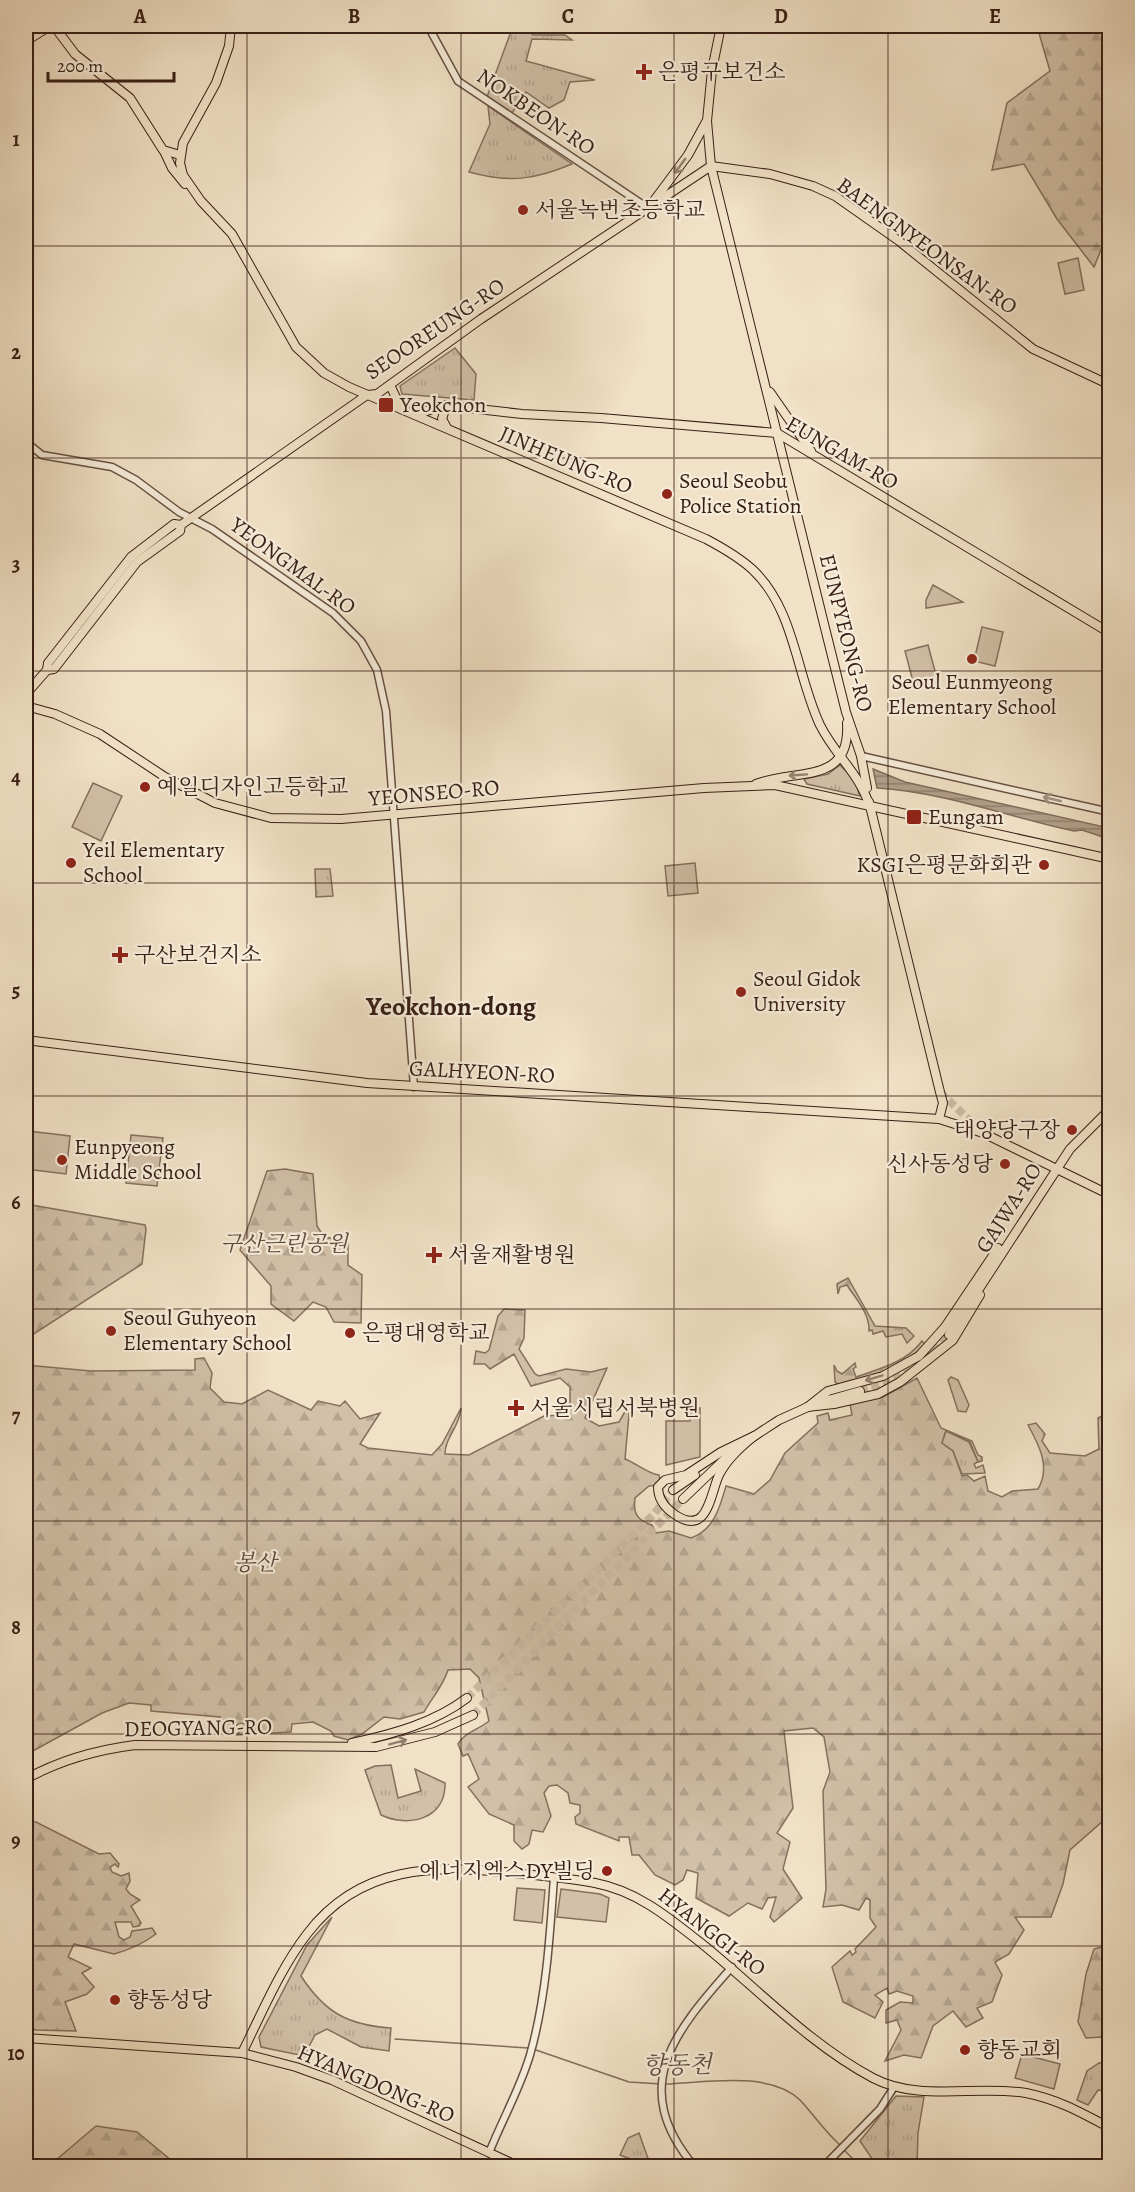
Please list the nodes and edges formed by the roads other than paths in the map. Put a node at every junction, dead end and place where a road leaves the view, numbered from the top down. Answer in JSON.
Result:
{"nodes":[{"id":1,"x":37,"y":26,"type":"edge"},
{"id":2,"x":52,"y":26,"type":"edge"},
{"id":3,"x":231,"y":26,"type":"edge"},
{"id":4,"x":428,"y":26,"type":"edge"},
{"id":5,"x":719,"y":27,"type":"edge"},
{"id":6,"x":26,"y":32,"type":"edge"},
{"id":7,"x":26,"y":41,"type":"edge"},
{"id":8,"x":707,"y":121,"type":"junction"},
{"id":9,"x":163,"y":150,"type":"junction"},
{"id":10,"x":180,"y":155,"type":"junction"},
{"id":11,"x":711,"y":166,"type":"junction"},
{"id":12,"x":191,"y":187,"type":"junction"},
{"id":13,"x":648,"y":208,"type":"junction"},
{"id":14,"x":390,"y":385,"type":"junction"},
{"id":15,"x":1110,"y":385,"type":"edge"},
{"id":16,"x":766,"y":386,"type":"junction"},
{"id":17,"x":367,"y":395,"type":"junction"},
{"id":18,"x":446,"y":406,"type":"junction"},
{"id":19,"x":400,"y":408,"type":"junction"},
{"id":20,"x":416,"y":415,"type":"junction"},
{"id":21,"x":447,"y":428,"type":"junction"},
{"id":22,"x":777,"y":433,"type":"junction"},
{"id":23,"x":26,"y":442,"type":"edge"},
{"id":24,"x":814,"y":455,"type":"junction"},
{"id":25,"x":192,"y":518,"type":"junction"},
{"id":26,"x":1110,"y":633,"type":"edge"},
{"id":27,"x":26,"y":694,"type":"edge"},
{"id":28,"x":26,"y":706,"type":"edge"},
{"id":29,"x":846,"y":712,"type":"junction"},
{"id":30,"x":840,"y":756,"type":"junction"},
{"id":31,"x":861,"y":756,"type":"junction"},
{"id":32,"x":752,"y":785,"type":"junction"},
{"id":33,"x":870,"y":807,"type":"junction"},
{"id":34,"x":1110,"y":812,"type":"edge"},
{"id":35,"x":394,"y":814,"type":"junction"},
{"id":36,"x":1110,"y":859,"type":"edge"},
{"id":37,"x":26,"y":1040,"type":"edge"},
{"id":38,"x":414,"y":1087,"type":"junction"},
{"id":39,"x":1110,"y":1109,"type":"edge"},
{"id":40,"x":939,"y":1119,"type":"junction"},
{"id":41,"x":1057,"y":1169,"type":"junction"},
{"id":42,"x":1110,"y":1195,"type":"edge"},
{"id":43,"x":1000,"y":1250,"type":"junction"},
{"id":44,"x":949,"y":1335,"type":"tunnel mouth"},
{"id":45,"x":937,"y":1336,"type":"junction"},
{"id":46,"x":946,"y":1347,"type":"junction"},
{"id":47,"x":919,"y":1356,"type":"junction"},
{"id":48,"x":907,"y":1363,"type":"junction"},
{"id":49,"x":926,"y":1364,"type":"junction"},
{"id":50,"x":915,"y":1372,"type":"junction"},
{"id":51,"x":860,"y":1391,"type":"tunnel mouth"},
{"id":52,"x":807,"y":1407,"type":"junction"},
{"id":53,"x":754,"y":1436,"type":"junction"},
{"id":54,"x":730,"y":1454,"type":"junction"},
{"id":55,"x":673,"y":1490,"type":"tunnel mouth"},
{"id":56,"x":683,"y":1499,"type":"tunnel mouth"},
{"id":57,"x":467,"y":1698,"type":"tunnel mouth"},
{"id":58,"x":473,"y":1715,"type":"tunnel mouth"},
{"id":59,"x":340,"y":1746,"type":"junction"},
{"id":60,"x":26,"y":1779,"type":"edge"},
{"id":61,"x":554,"y":1877,"type":"junction"},
{"id":62,"x":732,"y":1967,"type":"junction"},
{"id":63,"x":26,"y":2038,"type":"edge"},
{"id":64,"x":242,"y":2053,"type":"junction"},
{"id":65,"x":894,"y":2087,"type":"junction"},
{"id":66,"x":1110,"y":2128,"type":"edge"},
{"id":67,"x":489,"y":2153,"type":"junction"},
{"id":68,"x":518,"y":2166,"type":"edge"},
{"id":69,"x":694,"y":2166,"type":"edge"},
{"id":70,"x":824,"y":2166,"type":"edge"}],
"edges":[{"from":1,"to":6,"type":"main road"},
{"from":2,"to":7,"type":"main road"},
{"from":2,"to":9,"type":"main road"},
{"from":3,"to":10,"type":"main road"},
{"from":4,"to":13,"type":"street","name":"NOKBEON-RO"},
{"from":5,"to":8,"type":"main road","name":"EUNPYEONG-RO"},
{"from":8,"to":11,"type":"main road","name":"EUNPYEONG-RO"},
{"from":8,"to":13,"type":"main road","one_way":true},
{"from":9,"to":10,"type":"main road"},
{"from":9,"to":12,"type":"main road"},
{"from":10,"to":12,"type":"main road","name":"JINHEUNG-RO"},
{"from":11,"to":13,"type":"main road","name":"SEOOREUNG-RO"},
{"from":11,"to":15,"type":"main road","name":"BAENGNYEONSAN-RO"},
{"from":11,"to":16,"type":"main road","name":"EUNPYEONG-RO"},
{"from":12,"to":17,"type":"main road","name":"JINHEUNG-RO"},
{"from":13,"to":14,"type":"main road","name":"SEOOREUNG-RO"},
{"from":14,"to":17,"type":"main road","name":"SEOOREUNG-RO"},
{"from":14,"to":19,"type":"main road"},
{"from":16,"to":22,"type":"main road","name":"EUNPYEONG-RO"},
{"from":16,"to":24,"type":"main road"},
{"from":17,"to":19,"type":"main road","name":"JINHEUNG-RO"},
{"from":17,"to":25,"type":"main road","name":"SEOOREUNG-RO"},
{"from":18,"to":20,"type":"main road","name":"EUNGAM-RO"},
{"from":18,"to":21,"type":"main road"},
{"from":18,"to":22,"type":"main road","name":"EUNGAM-RO"},
{"from":19,"to":20,"type":"main road","name":"JINHEUNG-RO"},
{"from":20,"to":21,"type":"main road","name":"JINHEUNG-RO"},
{"from":21,"to":30,"type":"main road","name":"JINHEUNG-RO"},
{"from":22,"to":24,"type":"main road","name":"EUNGAM-RO"},
{"from":22,"to":29,"type":"main road","name":"EUNPYEONG-RO"},
{"from":23,"to":25,"type":"street","name":"YEONGMAL-RO"},
{"from":24,"to":26,"type":"main road","name":"EUNGAM-RO"},
{"from":25,"to":27,"type":"main road","name":"SEOOREUNG-RO"},
{"from":25,"to":35,"type":"street","name":"YEONGMAL-RO"},
{"from":28,"to":35,"type":"main road","name":"YEONSEO-RO"},
{"from":29,"to":30,"type":"main road"},
{"from":29,"to":31,"type":"main road","name":"EUNPYEONG-RO"},
{"from":30,"to":32,"type":"main road","one_way":true},
{"from":30,"to":33,"type":"main road","name":"JINHEUNG-RO"},
{"from":31,"to":33,"type":"main road","name":"EUNPYEONG-RO"},
{"from":34,"to":31,"type":"street","one_way":true},
{"from":32,"to":33,"type":"main road","name":"YEONSEO-RO"},
{"from":32,"to":35,"type":"main road","name":"YEONSEO-RO"},
{"from":33,"to":36,"type":"main road","name":"YEONSEO-RO"},
{"from":33,"to":40,"type":"main road","name":"EUNPYEONG-RO"},
{"from":35,"to":38,"type":"street","name":"YEONGMAL-RO"},
{"from":37,"to":38,"type":"main road","name":"GALHYEON-RO"},
{"from":38,"to":40,"type":"main road","name":"GALHYEON-RO"},
{"from":39,"to":41,"type":"main road","name":"GAJWA-RO"},
{"from":40,"to":41,"type":"main road"},
{"from":41,"to":42,"type":"main road"},
{"from":41,"to":43,"type":"main road","name":"GAJWA-RO"},
{"from":43,"to":44,"type":"main road","name":"GAJWA-RO"},
{"from":43,"to":45,"type":"main road"},
{"from":43,"to":46,"type":"main road"},
{"from":45,"to":46,"type":"main road"},
{"from":45,"to":47,"type":"main road"},
{"from":46,"to":49,"type":"main road"},
{"from":47,"to":48,"type":"main road"},
{"from":47,"to":49,"type":"main road"},
{"from":48,"to":50,"type":"main road"},
{"from":48,"to":52,"type":"main road","one_way":true},
{"from":49,"to":50,"type":"main road"},
{"from":50,"to":52,"type":"main road"},
{"from":51,"to":52,"type":"main road"},
{"from":52,"to":53,"type":"main road"},
{"from":53,"to":53,"type":"main road"},
{"from":53,"to":54,"type":"main road"},
{"from":54,"to":55,"type":"main road"},
{"from":54,"to":56,"type":"main road"},
{"from":57,"to":59,"type":"main road","name":"DEOGYANG-RO"},
{"from":59,"to":58,"type":"main road","name":"DEOGYANG-RO","one_way":true},
{"from":59,"to":60,"type":"main road","name":"DEOGYANG-RO"},
{"from":61,"to":62,"type":"main road","name":"HYANGGI-RO"},
{"from":61,"to":64,"type":"main road","name":"HYANGGI-RO"},
{"from":61,"to":67,"type":"street"},
{"from":62,"to":65,"type":"main road","name":"HYANGGI-RO"},
{"from":62,"to":69,"type":"street"},
{"from":63,"to":64,"type":"main road","name":"HYANGDONG-RO"},
{"from":64,"to":67,"type":"main road","name":"HYANGDONG-RO"},
{"from":65,"to":66,"type":"main road","name":"HYANGGI-RO"},
{"from":65,"to":70,"type":"street"},
{"from":67,"to":68,"type":"main road","name":"HYANGDONG-RO"}]}
